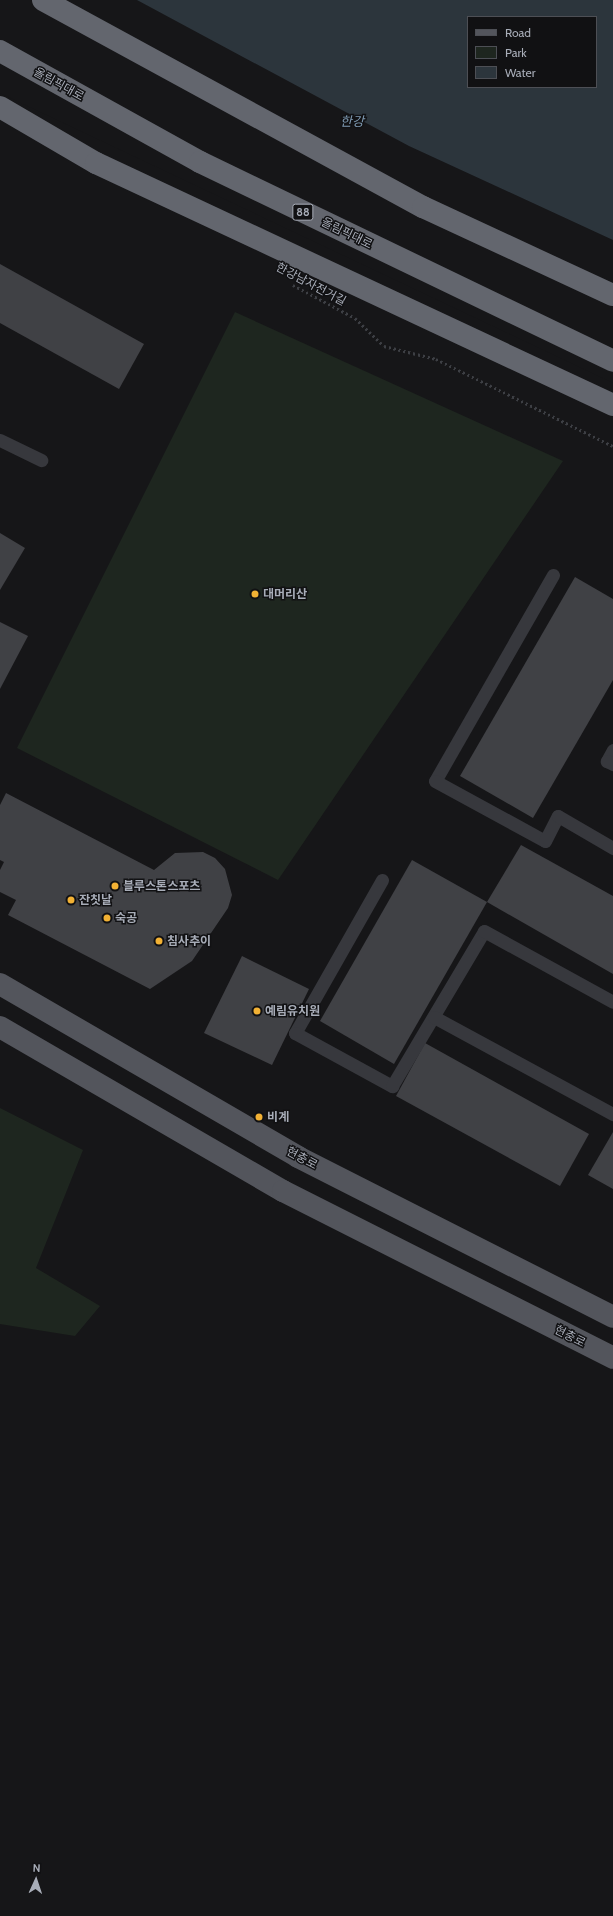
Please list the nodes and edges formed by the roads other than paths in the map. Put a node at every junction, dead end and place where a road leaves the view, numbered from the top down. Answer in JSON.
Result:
{"nodes":[{"id":1,"x":43,"y":0,"type":"edge"},
{"id":2,"x":0,"y":51,"type":"edge"},
{"id":3,"x":0,"y":107,"type":"edge"},
{"id":4,"x":613,"y":295,"type":"edge"},
{"id":5,"x":613,"y":361,"type":"edge"},
{"id":6,"x":613,"y":405,"type":"edge"},
{"id":7,"x":0,"y":440,"type":"edge"},
{"id":8,"x":42,"y":460,"type":"dead end"},
{"id":9,"x":554,"y":575,"type":"dead end"},
{"id":10,"x":613,"y":750,"type":"edge"},
{"id":11,"x":613,"y":764,"type":"edge"},
{"id":12,"x":613,"y":848,"type":"edge"},
{"id":13,"x":382,"y":880,"type":"dead end"},
{"id":14,"x":0,"y":984,"type":"edge"},
{"id":15,"x":613,"y":1002,"type":"edge"},
{"id":16,"x":434,"y":1017,"type":"junction"},
{"id":17,"x":0,"y":1027,"type":"edge"},
{"id":18,"x":613,"y":1114,"type":"edge"},
{"id":19,"x":613,"y":1317,"type":"edge"},
{"id":20,"x":613,"y":1358,"type":"edge"}],
"edges":[{"from":1,"to":4,"type":"highway"},
{"from":2,"to":5,"type":"highway","name":"올림픽대로","number":"88"},
{"from":3,"to":6,"type":"highway"},
{"from":7,"to":8,"type":"lane"},
{"from":9,"to":12,"type":"lane"},
{"from":10,"to":11,"type":"lane"},
{"from":13,"to":16,"type":"lane"},
{"from":14,"to":19,"type":"main road","name":"현충로"},
{"from":15,"to":16,"type":"lane"},
{"from":16,"to":18,"type":"lane"},
{"from":17,"to":20,"type":"main road","name":"현충로"}]}
